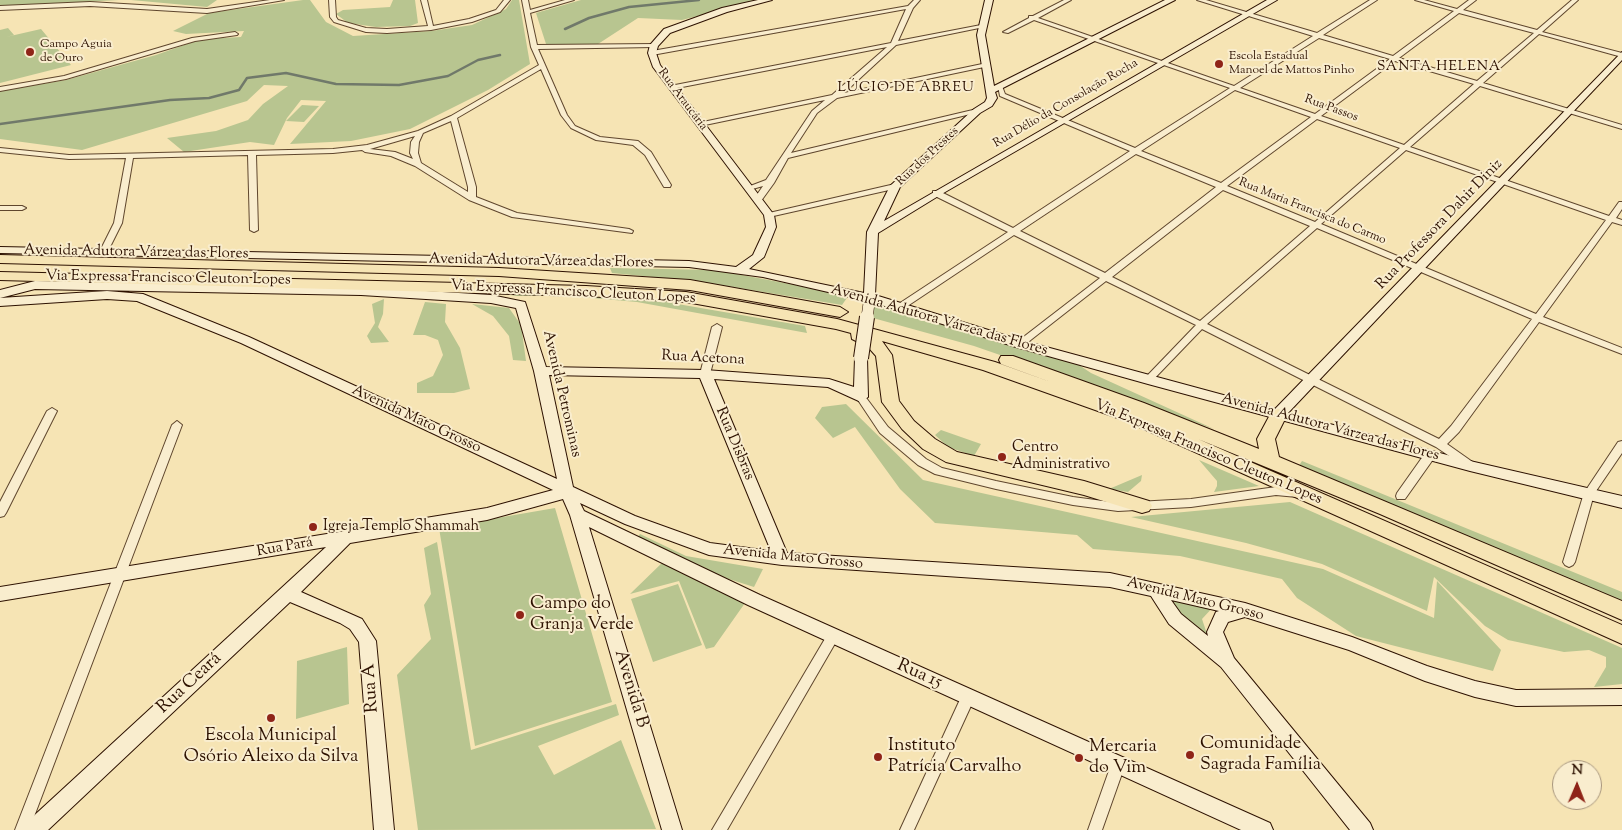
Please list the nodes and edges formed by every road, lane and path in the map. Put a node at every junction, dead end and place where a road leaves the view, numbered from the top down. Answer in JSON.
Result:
{"nodes":[{"id":1,"x":282,"y":0,"type":"edge"},
{"id":2,"x":332,"y":0,"type":"edge"},
{"id":3,"x":424,"y":0,"type":"edge"},
{"id":4,"x":507,"y":0,"type":"edge"},
{"id":5,"x":525,"y":0,"type":"edge"},
{"id":6,"x":571,"y":0,"type":"edge"},
{"id":7,"x":768,"y":0,"type":"edge"},
{"id":8,"x":917,"y":0,"type":"edge"},
{"id":9,"x":989,"y":0,"type":"edge"},
{"id":10,"x":1068,"y":0,"type":"edge"},
{"id":11,"x":1171,"y":0,"type":"edge"},
{"id":12,"x":1200,"y":0,"type":"edge"},
{"id":13,"x":1272,"y":0,"type":"edge"},
{"id":14,"x":1374,"y":0,"type":"edge"},
{"id":15,"x":1418,"y":0,"type":"edge"},
{"id":16,"x":1473,"y":0,"type":"edge"},
{"id":17,"x":1575,"y":0,"type":"edge"},
{"id":18,"x":910,"y":7,"type":"junction"},
{"id":19,"x":0,"y":8,"type":"edge"},
{"id":20,"x":1458,"y":10,"type":"junction"},
{"id":21,"x":528,"y":12,"type":"junction"},
{"id":22,"x":1248,"y":14,"type":"junction"},
{"id":23,"x":1031,"y":17,"type":"junction"},
{"id":24,"x":981,"y":27,"type":"junction"},
{"id":25,"x":431,"y":28,"type":"junction"},
{"id":26,"x":1006,"y":32,"type":"dead end"},
{"id":27,"x":1537,"y":32,"type":"junction"},
{"id":28,"x":235,"y":34,"type":"dead end"},
{"id":29,"x":1318,"y":36,"type":"junction"},
{"id":30,"x":1095,"y":39,"type":"junction"},
{"id":31,"x":893,"y":45,"type":"junction"},
{"id":32,"x":534,"y":47,"type":"junction"},
{"id":33,"x":653,"y":49,"type":"junction"},
{"id":34,"x":1622,"y":55,"type":"edge"},
{"id":35,"x":1394,"y":59,"type":"junction"},
{"id":36,"x":1162,"y":62,"type":"junction"},
{"id":37,"x":987,"y":65,"type":"junction"},
{"id":38,"x":542,"y":66,"type":"junction"},
{"id":39,"x":1478,"y":84,"type":"junction"},
{"id":40,"x":848,"y":86,"type":"junction"},
{"id":41,"x":672,"y":87,"type":"junction"},
{"id":42,"x":1236,"y":87,"type":"junction"},
{"id":43,"x":0,"y":89,"type":"edge"},
{"id":44,"x":996,"y":89,"type":"junction"},
{"id":45,"x":861,"y":92,"type":"junction"},
{"id":46,"x":835,"y":97,"type":"junction"},
{"id":47,"x":804,"y":104,"type":"junction"},
{"id":48,"x":978,"y":111,"type":"junction"},
{"id":49,"x":1568,"y":111,"type":"junction"},
{"id":50,"x":814,"y":112,"type":"junction"},
{"id":51,"x":453,"y":116,"type":"junction"},
{"id":52,"x":1317,"y":116,"type":"junction"},
{"id":53,"x":1062,"y":121,"type":"junction"},
{"id":54,"x":700,"y":124,"type":"junction"},
{"id":55,"x":1622,"y":127,"type":"edge"},
{"id":56,"x":420,"y":132,"type":"junction"},
{"id":57,"x":1406,"y":147,"type":"junction"},
{"id":58,"x":356,"y":148,"type":"junction"},
{"id":59,"x":0,"y":150,"type":"edge"},
{"id":60,"x":1136,"y":152,"type":"junction"},
{"id":61,"x":252,"y":153,"type":"junction"},
{"id":62,"x":130,"y":156,"type":"junction"},
{"id":63,"x":786,"y":156,"type":"junction"},
{"id":64,"x":418,"y":164,"type":"junction"},
{"id":65,"x":771,"y":181,"type":"junction"},
{"id":66,"x":1503,"y":181,"type":"junction"},
{"id":67,"x":667,"y":185,"type":"dead end"},
{"id":68,"x":895,"y":186,"type":"junction"},
{"id":69,"x":1221,"y":187,"type":"junction"},
{"id":70,"x":749,"y":188,"type":"junction"},
{"id":71,"x":936,"y":193,"type":"junction"},
{"id":72,"x":472,"y":198,"type":"junction"},
{"id":73,"x":758,"y":199,"type":"junction"},
{"id":74,"x":1622,"y":204,"type":"edge"},
{"id":75,"x":0,"y":208,"type":"edge"},
{"id":76,"x":22,"y":208,"type":"dead end"},
{"id":77,"x":769,"y":215,"type":"junction"},
{"id":78,"x":1611,"y":219,"type":"junction"},
{"id":79,"x":1622,"y":223,"type":"edge"},
{"id":80,"x":1315,"y":224,"type":"junction"},
{"id":81,"x":254,"y":230,"type":"dead end"},
{"id":82,"x":629,"y":231,"type":"dead end"},
{"id":83,"x":1013,"y":231,"type":"junction"},
{"id":84,"x":873,"y":232,"type":"junction"},
{"id":85,"x":0,"y":250,"type":"edge"},
{"id":86,"x":102,"y":253,"type":"junction"},
{"id":87,"x":758,"y":257,"type":"junction"},
{"id":88,"x":0,"y":258,"type":"edge"},
{"id":89,"x":330,"y":258,"type":"junction"},
{"id":90,"x":56,"y":260,"type":"junction"},
{"id":91,"x":1421,"y":268,"type":"junction"},
{"id":92,"x":367,"y":269,"type":"junction"},
{"id":93,"x":738,"y":271,"type":"junction"},
{"id":94,"x":763,"y":274,"type":"junction"},
{"id":95,"x":0,"y":276,"type":"edge"},
{"id":96,"x":1106,"y":278,"type":"junction"},
{"id":97,"x":308,"y":283,"type":"junction"},
{"id":98,"x":0,"y":285,"type":"edge"},
{"id":99,"x":111,"y":286,"type":"junction"},
{"id":100,"x":191,"y":288,"type":"junction"},
{"id":101,"x":14,"y":290,"type":"junction"},
{"id":102,"x":266,"y":290,"type":"junction"},
{"id":103,"x":172,"y":291,"type":"junction"},
{"id":104,"x":0,"y":294,"type":"edge"},
{"id":105,"x":53,"y":297,"type":"junction"},
{"id":106,"x":139,"y":297,"type":"junction"},
{"id":107,"x":870,"y":300,"type":"junction"},
{"id":108,"x":0,"y":302,"type":"edge"},
{"id":109,"x":160,"y":305,"type":"junction"},
{"id":110,"x":900,"y":307,"type":"junction"},
{"id":111,"x":1537,"y":318,"type":"junction"},
{"id":112,"x":837,"y":324,"type":"junction"},
{"id":113,"x":1202,"y":324,"type":"junction"},
{"id":114,"x":716,"y":327,"type":"dead end"},
{"id":115,"x":1020,"y":344,"type":"junction"},
{"id":116,"x":1622,"y":351,"type":"edge"},
{"id":117,"x":541,"y":371,"type":"junction"},
{"id":118,"x":705,"y":374,"type":"junction"},
{"id":119,"x":1148,"y":380,"type":"junction"},
{"id":120,"x":1313,"y":380,"type":"junction"},
{"id":121,"x":861,"y":397,"type":"junction"},
{"id":122,"x":52,"y":411,"type":"dead end"},
{"id":123,"x":1278,"y":415,"type":"junction"},
{"id":124,"x":177,"y":425,"type":"dead end"},
{"id":125,"x":1622,"y":445,"type":"edge"},
{"id":126,"x":1435,"y":450,"type":"junction"},
{"id":127,"x":1270,"y":461,"type":"junction"},
{"id":128,"x":567,"y":492,"type":"junction"},
{"id":129,"x":1589,"y":493,"type":"junction"},
{"id":130,"x":1305,"y":494,"type":"junction"},
{"id":131,"x":1400,"y":496,"type":"dead end"},
{"id":132,"x":1622,"y":502,"type":"edge"},
{"id":133,"x":1142,"y":506,"type":"junction"},
{"id":134,"x":0,"y":514,"type":"edge"},
{"id":135,"x":578,"y":515,"type":"junction"},
{"id":136,"x":346,"y":537,"type":"junction"},
{"id":137,"x":782,"y":559,"type":"junction"},
{"id":138,"x":1569,"y":562,"type":"dead end"},
{"id":139,"x":120,"y":576,"type":"junction"},
{"id":140,"x":1156,"y":589,"type":"junction"},
{"id":141,"x":0,"y":594,"type":"edge"},
{"id":142,"x":288,"y":594,"type":"junction"},
{"id":143,"x":1245,"y":610,"type":"junction"},
{"id":144,"x":1622,"y":612,"type":"edge"},
{"id":145,"x":1622,"y":635,"type":"edge"},
{"id":146,"x":833,"y":636,"type":"junction"},
{"id":147,"x":1227,"y":662,"type":"junction"},
{"id":148,"x":968,"y":697,"type":"junction"},
{"id":149,"x":1622,"y":697,"type":"edge"},
{"id":150,"x":1118,"y":765,"type":"junction"},
{"id":151,"x":22,"y":830,"type":"edge"},
{"id":152,"x":32,"y":830,"type":"edge"},
{"id":153,"x":384,"y":830,"type":"edge"},
{"id":154,"x":672,"y":830,"type":"edge"},
{"id":155,"x":719,"y":830,"type":"edge"},
{"id":156,"x":907,"y":830,"type":"edge"},
{"id":157,"x":1095,"y":830,"type":"edge"},
{"id":158,"x":1262,"y":830,"type":"edge"},
{"id":159,"x":1363,"y":830,"type":"edge"}],
"edges":[{"from":1,"to":19,"type":"street"},
{"from":2,"to":25,"type":"street"},
{"from":3,"to":25,"type":"street"},
{"from":4,"to":25,"type":"street"},
{"from":5,"to":21,"type":"street"},
{"from":6,"to":21,"type":"street"},
{"from":7,"to":33,"type":"street"},
{"from":8,"to":18,"type":"street"},
{"from":9,"to":24,"type":"street"},
{"from":10,"to":23,"type":"street"},
{"from":11,"to":30,"type":"street"},
{"from":12,"to":22,"type":"street"},
{"from":13,"to":22,"type":"street","name":"Rua Délio da Consolação Rocha"},
{"from":14,"to":29,"type":"street"},
{"from":15,"to":20,"type":"street"},
{"from":16,"to":20,"type":"street"},
{"from":17,"to":27,"type":"street"},
{"from":18,"to":31,"type":"street"},
{"from":18,"to":33,"type":"street"},
{"from":20,"to":27,"type":"street"},
{"from":20,"to":35,"type":"street"},
{"from":21,"to":32,"type":"street"},
{"from":22,"to":29,"type":"street"},
{"from":22,"to":36,"type":"street","name":"Rua Délio da Consolação Rocha"},
{"from":23,"to":26,"type":"street"},
{"from":23,"to":30,"type":"street","name":"Rua Passos"},
{"from":24,"to":31,"type":"street"},
{"from":24,"to":37,"type":"street"},
{"from":27,"to":34,"type":"street"},
{"from":27,"to":39,"type":"street"},
{"from":28,"to":43,"type":"street"},
{"from":29,"to":35,"type":"street"},
{"from":29,"to":42,"type":"street"},
{"from":30,"to":36,"type":"street","name":"Rua Passos"},
{"from":30,"to":44,"type":"street"},
{"from":31,"to":40,"type":"street"},
{"from":31,"to":41,"type":"street"},
{"from":32,"to":33,"type":"street"},
{"from":32,"to":38,"type":"street"},
{"from":33,"to":41,"type":"street","name":"Rua Araucária"},
{"from":34,"to":49,"type":"street","name":"Rua Professora Dahir Diniz"},
{"from":35,"to":39,"type":"street"},
{"from":35,"to":52,"type":"street"},
{"from":36,"to":42,"type":"street","name":"Rua Passos"},
{"from":36,"to":53,"type":"street","name":"Rua Délio da Consolação Rocha"},
{"from":37,"to":44,"type":"street"},
{"from":37,"to":45,"type":"street"},
{"from":38,"to":51,"type":"street"},
{"from":38,"to":67,"type":"street"},
{"from":39,"to":49,"type":"street"},
{"from":39,"to":57,"type":"street"},
{"from":40,"to":45,"type":"street"},
{"from":40,"to":46,"type":"street"},
{"from":41,"to":54,"type":"street","name":"Rua Araucária"},
{"from":42,"to":52,"type":"street","name":"Rua Passos"},
{"from":42,"to":60,"type":"street"},
{"from":44,"to":48,"type":"street","name":"Rua dos Prestes"},
{"from":44,"to":53,"type":"street","name":"Rua Maria Francisca do Carmo"},
{"from":45,"to":46,"type":"street"},
{"from":46,"to":47,"type":"street"},
{"from":46,"to":50,"type":"street"},
{"from":47,"to":50,"type":"street"},
{"from":47,"to":54,"type":"street"},
{"from":48,"to":63,"type":"street"},
{"from":48,"to":68,"type":"street","name":"Rua dos Prestes"},
{"from":49,"to":55,"type":"street"},
{"from":49,"to":66,"type":"street","name":"Rua Professora Dahir Diniz"},
{"from":50,"to":63,"type":"street"},
{"from":51,"to":56,"type":"street"},
{"from":51,"to":72,"type":"street"},
{"from":52,"to":57,"type":"street","name":"Rua Passos"},
{"from":52,"to":69,"type":"street"},
{"from":53,"to":60,"type":"street","name":"Rua Maria Francisca do Carmo"},
{"from":53,"to":71,"type":"street","name":"Rua Délio da Consolação Rocha"},
{"from":54,"to":70,"type":"street","name":"Rua Araucária"},
{"from":56,"to":58,"type":"street"},
{"from":56,"to":64,"type":"street"},
{"from":57,"to":66,"type":"street","name":"Rua Passos"},
{"from":57,"to":80,"type":"street"},
{"from":58,"to":61,"type":"street"},
{"from":58,"to":64,"type":"street"},
{"from":59,"to":62,"type":"street"},
{"from":60,"to":69,"type":"street","name":"Rua Maria Francisca do Carmo"},
{"from":60,"to":83,"type":"street"},
{"from":61,"to":62,"type":"street"},
{"from":61,"to":81,"type":"street"},
{"from":62,"to":86,"type":"street"},
{"from":63,"to":65,"type":"street"},
{"from":64,"to":72,"type":"street"},
{"from":65,"to":70,"type":"street"},
{"from":65,"to":73,"type":"street"},
{"from":66,"to":78,"type":"street","name":"Rua Passos"},
{"from":66,"to":91,"type":"street","name":"Rua Professora Dahir Diniz"},
{"from":68,"to":77,"type":"street"},
{"from":68,"to":84,"type":"street","name":"Rua dos Prestes"},
{"from":69,"to":80,"type":"street","name":"Rua Maria Francisca do Carmo"},
{"from":69,"to":96,"type":"street"},
{"from":70,"to":73,"type":"street","name":"Rua Araucária"},
{"from":71,"to":83,"type":"street"},
{"from":71,"to":84,"type":"street","name":"Rua Délio da Consolação Rocha"},
{"from":72,"to":82,"type":"street"},
{"from":73,"to":77,"type":"street","name":"Rua Araucária"},
{"from":74,"to":78,"type":"street"},
{"from":75,"to":76,"type":"street"},
{"from":77,"to":87,"type":"street"},
{"from":78,"to":79,"type":"street","name":"Rua Passos"},
{"from":78,"to":111,"type":"street"},
{"from":80,"to":91,"type":"street","name":"Rua Maria Francisca do Carmo"},
{"from":80,"to":113,"type":"street"},
{"from":83,"to":96,"type":"street"},
{"from":83,"to":110,"type":"street"},
{"from":84,"to":107,"type":"street","name":"Rua dos Prestes"},
{"from":85,"to":86,"type":"street","name":"Avenida Adutora Várzea das Flores"},
{"from":86,"to":89,"type":"street","name":"Avenida Adutora Várzea das Flores"},
{"from":86,"to":90,"type":"highway"},
{"from":87,"to":93,"type":"street"},
{"from":87,"to":94,"type":"street"},
{"from":88,"to":90,"type":"highway","name":"Via Expressa Francisco Cleuton Lopes"},
{"from":89,"to":92,"type":"highway"},
{"from":89,"to":93,"type":"street","name":"Avenida Adutora Várzea das Flores"},
{"from":90,"to":92,"type":"highway","name":"Via Expressa Francisco Cleuton Lopes"},
{"from":91,"to":111,"type":"street","name":"Rua Maria Francisca do Carmo"},
{"from":91,"to":120,"type":"street","name":"Rua Professora Dahir Diniz"},
{"from":92,"to":127,"type":"highway","name":"Via Expressa Francisco Cleuton Lopes"},
{"from":93,"to":94,"type":"street","name":"Avenida Adutora Várzea das Flores"},
{"from":94,"to":107,"type":"street","name":"Avenida Adutora Várzea das Flores"},
{"from":95,"to":97,"type":"highway","name":"Via Expressa Francisco Cleuton Lopes"},
{"from":96,"to":113,"type":"street"},
{"from":96,"to":115,"type":"street"},
{"from":97,"to":102,"type":"highway"},
{"from":97,"to":112,"type":"highway","name":"Via Expressa Francisco Cleuton Lopes"},
{"from":98,"to":101,"type":"street"},
{"from":99,"to":100,"type":"street"},
{"from":99,"to":101,"type":"street"},
{"from":99,"to":106,"type":"street"},
{"from":100,"to":102,"type":"street"},
{"from":100,"to":103,"type":"street"},
{"from":101,"to":104,"type":"street"},
{"from":101,"to":105,"type":"street"},
{"from":102,"to":117,"type":"street","name":"Avenida Petrominas"},
{"from":103,"to":106,"type":"street"},
{"from":103,"to":109,"type":"street"},
{"from":105,"to":106,"type":"street","name":"Avenida Mato Grosso"},
{"from":105,"to":108,"type":"street","name":"Avenida Mato Grosso"},
{"from":106,"to":109,"type":"street","name":"Avenida Mato Grosso"},
{"from":107,"to":110,"type":"street","name":"Avenida Adutora Várzea das Flores"},
{"from":107,"to":121,"type":"street","name":"Rua dos Prestes","bridge":true},
{"from":109,"to":128,"type":"street","name":"Avenida Mato Grosso"},
{"from":110,"to":115,"type":"street","name":"Avenida Adutora Várzea das Flores"},
{"from":111,"to":116,"type":"street","name":"Rua Maria Francisca do Carmo"},
{"from":111,"to":126,"type":"street"},
{"from":112,"to":130,"type":"highway","name":"Via Expressa Francisco Cleuton Lopes"},
{"from":112,"to":133,"type":"highway"},
{"from":113,"to":119,"type":"street"},
{"from":113,"to":120,"type":"street"},
{"from":114,"to":118,"type":"street"},
{"from":115,"to":119,"type":"street","name":"Avenida Adutora Várzea das Flores"},
{"from":117,"to":118,"type":"street","name":"Rua Acetona"},
{"from":117,"to":128,"type":"street","name":"Avenida Petrominas"},
{"from":118,"to":121,"type":"street","name":"Rua Acetona"},
{"from":118,"to":137,"type":"street","name":"Rua Disbras"},
{"from":119,"to":123,"type":"street","name":"Avenida Adutora Várzea das Flores"},
{"from":120,"to":123,"type":"street","name":"Rua Professora Dahir Diniz"},
{"from":120,"to":126,"type":"street"},
{"from":121,"to":133,"type":"street"},
{"from":122,"to":134,"type":"street"},
{"from":123,"to":126,"type":"street","name":"Avenida Adutora Várzea das Flores"},
{"from":123,"to":127,"type":"highway"},
{"from":124,"to":139,"type":"street"},
{"from":125,"to":129,"type":"street"},
{"from":126,"to":129,"type":"street","name":"Avenida Adutora Várzea das Flores"},
{"from":126,"to":131,"type":"street"},
{"from":127,"to":144,"type":"highway","name":"Via Expressa Francisco Cleuton Lopes"},
{"from":128,"to":135,"type":"street","name":"Avenida B"},
{"from":128,"to":136,"type":"street","name":"Rua Pará"},
{"from":128,"to":137,"type":"street","name":"Avenida Mato Grosso"},
{"from":129,"to":132,"type":"street","name":"Avenida Adutora Várzea das Flores"},
{"from":129,"to":138,"type":"street"},
{"from":130,"to":133,"type":"street"},
{"from":130,"to":145,"type":"highway","name":"Via Expressa Francisco Cleuton Lopes"},
{"from":135,"to":146,"type":"street","name":"Rua 15"},
{"from":135,"to":154,"type":"street","name":"Avenida B"},
{"from":136,"to":139,"type":"street","name":"Rua Pará"},
{"from":136,"to":142,"type":"street","name":"Rua Ceará"},
{"from":137,"to":140,"type":"street","name":"Avenida Mato Grosso"},
{"from":139,"to":141,"type":"street","name":"Rua Pará"},
{"from":139,"to":151,"type":"street"},
{"from":140,"to":143,"type":"street","name":"Avenida Mato Grosso"},
{"from":140,"to":147,"type":"street"},
{"from":142,"to":152,"type":"street","name":"Rua Ceará"},
{"from":142,"to":153,"type":"street","name":"Rua A"},
{"from":143,"to":147,"type":"street"},
{"from":143,"to":149,"type":"street","name":"Avenida Mato Grosso"},
{"from":146,"to":148,"type":"street","name":"Rua 15"},
{"from":146,"to":155,"type":"street"},
{"from":147,"to":159,"type":"street"},
{"from":148,"to":150,"type":"street","name":"Rua 15"},
{"from":148,"to":156,"type":"street"},
{"from":150,"to":157,"type":"street"},
{"from":150,"to":158,"type":"street","name":"Rua 15"}]}
